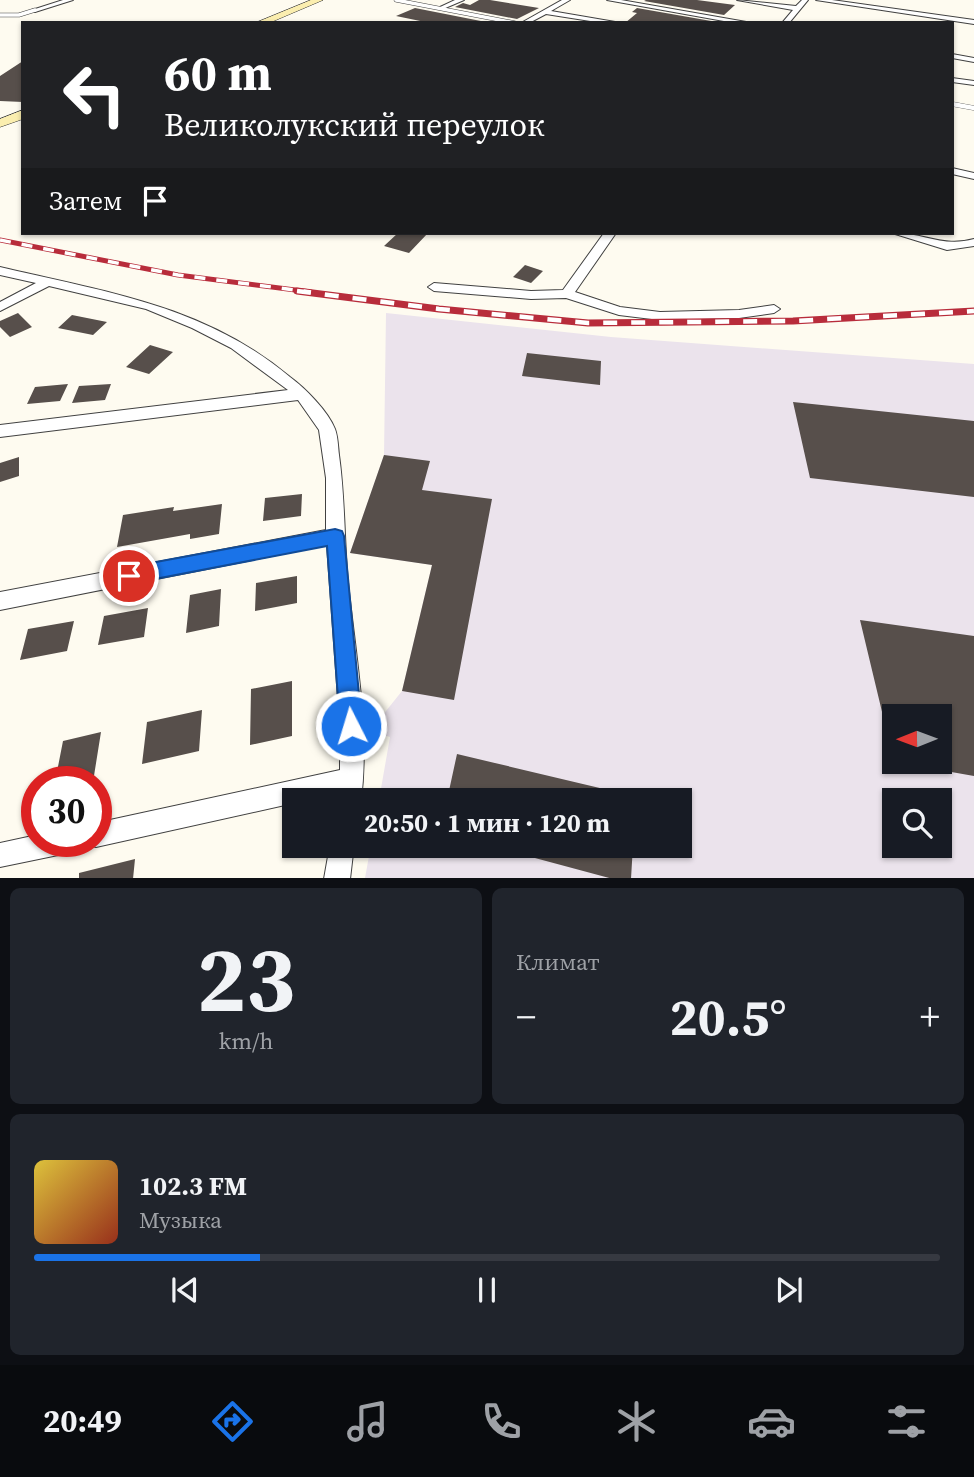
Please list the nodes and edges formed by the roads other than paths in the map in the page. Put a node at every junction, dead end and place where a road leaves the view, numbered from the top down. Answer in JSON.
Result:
{"nodes":[{"id":1,"x":70,"y":0,"type":"edge"},
{"id":2,"x":319,"y":0,"type":"edge"},
{"id":3,"x":396,"y":0,"type":"edge"},
{"id":4,"x":461,"y":0,"type":"edge"},
{"id":5,"x":567,"y":0,"type":"edge"},
{"id":6,"x":610,"y":0,"type":"edge"},
{"id":7,"x":740,"y":0,"type":"edge"},
{"id":8,"x":805,"y":0,"type":"edge"},
{"id":9,"x":819,"y":0,"type":"edge"},
{"id":10,"x":441,"y":8,"type":"junction"},
{"id":11,"x":796,"y":8,"type":"junction"},
{"id":12,"x":35,"y":10,"type":"joint"},
{"id":13,"x":546,"y":12,"type":"junction"},
{"id":14,"x":0,"y":17,"type":"edge"},
{"id":15,"x":265,"y":21,"type":"edge"},
{"id":16,"x":505,"y":21,"type":"edge"},
{"id":17,"x":528,"y":21,"type":"edge"},
{"id":18,"x":605,"y":21,"type":"edge"},
{"id":19,"x":737,"y":21,"type":"edge"},
{"id":20,"x":786,"y":21,"type":"edge"},
{"id":21,"x":974,"y":22,"type":"edge"},
{"id":22,"x":954,"y":56,"type":"edge"},
{"id":23,"x":974,"y":60,"type":"edge"},
{"id":24,"x":954,"y":80,"type":"edge"},
{"id":25,"x":974,"y":83,"type":"edge"},
{"id":26,"x":954,"y":104,"type":"edge"},
{"id":27,"x":974,"y":108,"type":"edge"},
{"id":28,"x":21,"y":115,"type":"edge"},
{"id":29,"x":0,"y":123,"type":"edge"},
{"id":30,"x":954,"y":171,"type":"edge"},
{"id":31,"x":974,"y":176,"type":"edge"},
{"id":32,"x":609,"y":235,"type":"edge"},
{"id":33,"x":906,"y":235,"type":"edge"},
{"id":34,"x":974,"y":242,"type":"edge"},
{"id":35,"x":0,"y":271,"type":"edge"},
{"id":36,"x":48,"y":282,"type":"junction"},
{"id":37,"x":434,"y":287,"type":"dead end"},
{"id":38,"x":567,"y":294,"type":"junction"},
{"id":39,"x":0,"y":307,"type":"edge"},
{"id":40,"x":774,"y":309,"type":"dead end"},
{"id":41,"x":302,"y":394,"type":"junction"},
{"id":42,"x":0,"y":431,"type":"edge"},
{"id":43,"x":335,"y":536,"type":"junction"},
{"id":44,"x":0,"y":601,"type":"edge"},
{"id":45,"x":351,"y":788,"type":"edge"},
{"id":46,"x":282,"y":802,"type":"edge"},
{"id":47,"x":112,"y":832,"type":"edge"},
{"id":48,"x":21,"y":851,"type":"edge"},
{"id":49,"x":0,"y":856,"type":"edge"},
{"id":50,"x":340,"y":858,"type":"edge"},
{"id":51,"x":337,"y":878,"type":"edge"}],
"edges":[{"from":1,"to":12,"type":"street"},
{"from":2,"to":15,"type":"main road"},
{"from":3,"to":10,"type":"lane"},
{"from":4,"to":10,"type":"street"},
{"from":5,"to":13,"type":"street"},
{"from":6,"to":19,"type":"street"},
{"from":7,"to":11,"type":"street"},
{"from":8,"to":11,"type":"street"},
{"from":9,"to":21,"type":"street"},
{"from":10,"to":16,"type":"lane"},
{"from":11,"to":20,"type":"street"},
{"from":12,"to":14,"type":"lane"},
{"from":13,"to":17,"type":"street"},
{"from":13,"to":18,"type":"street"},
{"from":22,"to":23,"type":"street"},
{"from":24,"to":25,"type":"street"},
{"from":26,"to":27,"type":"lane"},
{"from":28,"to":29,"type":"main road"},
{"from":30,"to":31,"type":"street"},
{"from":32,"to":38,"type":"street"},
{"from":33,"to":34,"type":"street"},
{"from":35,"to":36,"type":"street"},
{"from":36,"to":39,"type":"street"},
{"from":36,"to":41,"type":"street"},
{"from":37,"to":38,"type":"street"},
{"from":38,"to":40,"type":"street"},
{"from":41,"to":42,"type":"street"},
{"from":41,"to":43,"type":"street"},
{"from":43,"to":44,"type":"street"},
{"from":43,"to":45,"type":"street"},
{"from":46,"to":47,"type":"street"},
{"from":48,"to":49,"type":"street"},
{"from":50,"to":51,"type":"street"}]}
